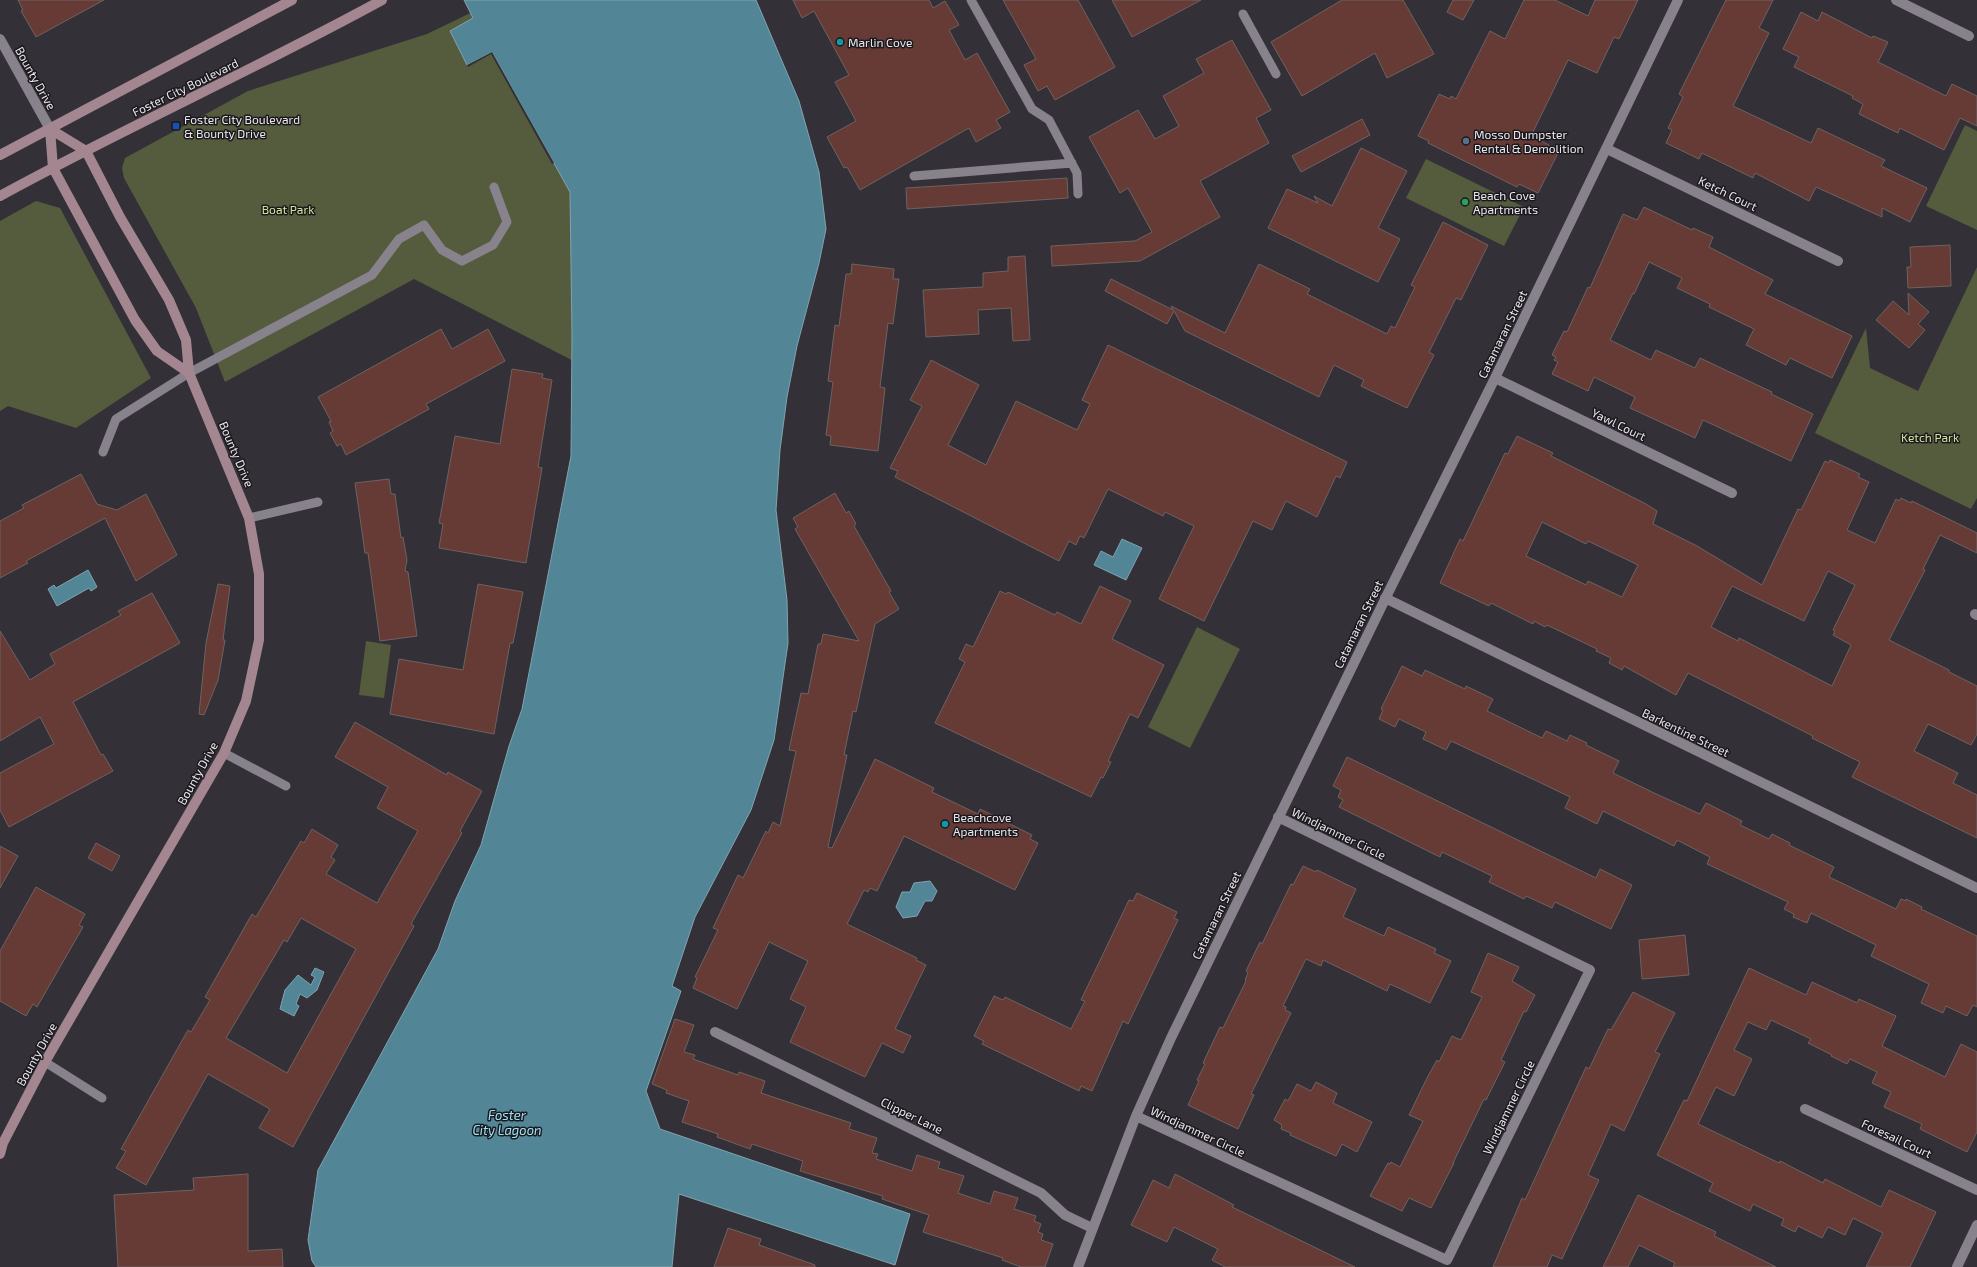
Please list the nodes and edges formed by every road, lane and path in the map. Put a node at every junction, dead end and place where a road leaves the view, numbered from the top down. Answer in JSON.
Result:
{"nodes":[{"id":1,"x":292,"y":0,"type":"edge"},
{"id":2,"x":971,"y":0,"type":"edge"},
{"id":3,"x":1678,"y":0,"type":"edge"},
{"id":4,"x":1896,"y":0,"type":"edge"},
{"id":5,"x":381,"y":1,"type":"edge"},
{"id":6,"x":1243,"y":14,"type":"dead end"},
{"id":7,"x":1969,"y":36,"type":"dead end"},
{"id":8,"x":0,"y":39,"type":"edge"},
{"id":9,"x":1276,"y":74,"type":"dead end"},
{"id":10,"x":50,"y":129,"type":"junction"},
{"id":11,"x":1607,"y":149,"type":"junction"},
{"id":12,"x":86,"y":151,"type":"junction"},
{"id":13,"x":0,"y":155,"type":"edge"},
{"id":14,"x":1072,"y":163,"type":"junction"},
{"id":15,"x":53,"y":168,"type":"junction"},
{"id":16,"x":914,"y":176,"type":"dead end"},
{"id":17,"x":494,"y":187,"type":"dead end"},
{"id":18,"x":1078,"y":194,"type":"dead end"},
{"id":19,"x":0,"y":196,"type":"edge"},
{"id":20,"x":1838,"y":261,"type":"dead end"},
{"id":21,"x":189,"y":373,"type":"junction"},
{"id":22,"x":1495,"y":378,"type":"junction"},
{"id":23,"x":103,"y":452,"type":"dead end"},
{"id":24,"x":1732,"y":493,"type":"dead end"},
{"id":25,"x":318,"y":502,"type":"dead end"},
{"id":26,"x":249,"y":518,"type":"junction"},
{"id":27,"x":1385,"y":598,"type":"junction"},
{"id":28,"x":224,"y":753,"type":"junction"},
{"id":29,"x":286,"y":786,"type":"dead end"},
{"id":30,"x":1278,"y":817,"type":"junction"},
{"id":31,"x":1977,"y":888,"type":"edge"},
{"id":32,"x":715,"y":1032,"type":"dead end"},
{"id":33,"x":45,"y":1062,"type":"junction"},
{"id":34,"x":102,"y":1098,"type":"dead end"},
{"id":35,"x":1805,"y":1109,"type":"dead end"},
{"id":36,"x":1136,"y":1116,"type":"junction"},
{"id":37,"x":0,"y":1154,"type":"edge"},
{"id":38,"x":1977,"y":1190,"type":"edge"},
{"id":39,"x":1977,"y":1225,"type":"edge"},
{"id":40,"x":1092,"y":1228,"type":"junction"},
{"id":41,"x":1078,"y":1267,"type":"edge"},
{"id":42,"x":1957,"y":1267,"type":"edge"}],
"edges":[{"from":1,"to":10,"type":"street","name":"Foster City Boulevard"},
{"from":2,"to":14,"type":"lane"},
{"from":3,"to":11,"type":"street","name":"Catamaran Street"},
{"from":4,"to":7,"type":"street"},
{"from":5,"to":12,"type":"street","name":"Foster City Boulevard"},
{"from":6,"to":9,"type":"lane"},
{"from":8,"to":10,"type":"street","name":"Bounty Drive"},
{"from":10,"to":12,"type":"street","name":"Bounty Drive"},
{"from":10,"to":13,"type":"street","name":"Foster City Boulevard"},
{"from":10,"to":15,"type":"street","name":"Bounty Drive"},
{"from":11,"to":20,"type":"street","name":"Ketch Court"},
{"from":11,"to":22,"type":"street","name":"Catamaran Street"},
{"from":12,"to":15,"type":"street","name":"Foster City Boulevard"},
{"from":12,"to":21,"type":"street","name":"Bounty Drive"},
{"from":14,"to":16,"type":"lane"},
{"from":14,"to":18,"type":"lane"},
{"from":15,"to":19,"type":"street","name":"Foster City Boulevard"},
{"from":15,"to":21,"type":"street","name":"Bounty Drive"},
{"from":17,"to":21,"type":"lane"},
{"from":21,"to":23,"type":"lane"},
{"from":21,"to":26,"type":"street","name":"Bounty Drive"},
{"from":22,"to":24,"type":"street","name":"Yawl Court"},
{"from":22,"to":27,"type":"street","name":"Catamaran Street"},
{"from":25,"to":26,"type":"lane"},
{"from":26,"to":28,"type":"street","name":"Bounty Drive"},
{"from":27,"to":30,"type":"street","name":"Catamaran Street"},
{"from":27,"to":31,"type":"street","name":"Barkentine Street"},
{"from":28,"to":29,"type":"lane"},
{"from":28,"to":33,"type":"street","name":"Bounty Drive"},
{"from":30,"to":36,"type":"street","name":"Catamaran Street"},
{"from":30,"to":36,"type":"street","name":"Windjammer Circle"},
{"from":32,"to":40,"type":"street","name":"Clipper Lane"},
{"from":33,"to":34,"type":"lane"},
{"from":33,"to":37,"type":"street","name":"Bounty Drive"},
{"from":35,"to":38,"type":"street","name":"Foresail Court"},
{"from":36,"to":40,"type":"street","name":"Catamaran Street"},
{"from":39,"to":42,"type":"street"},
{"from":40,"to":41,"type":"street","name":"Catamaran Street"}]}
